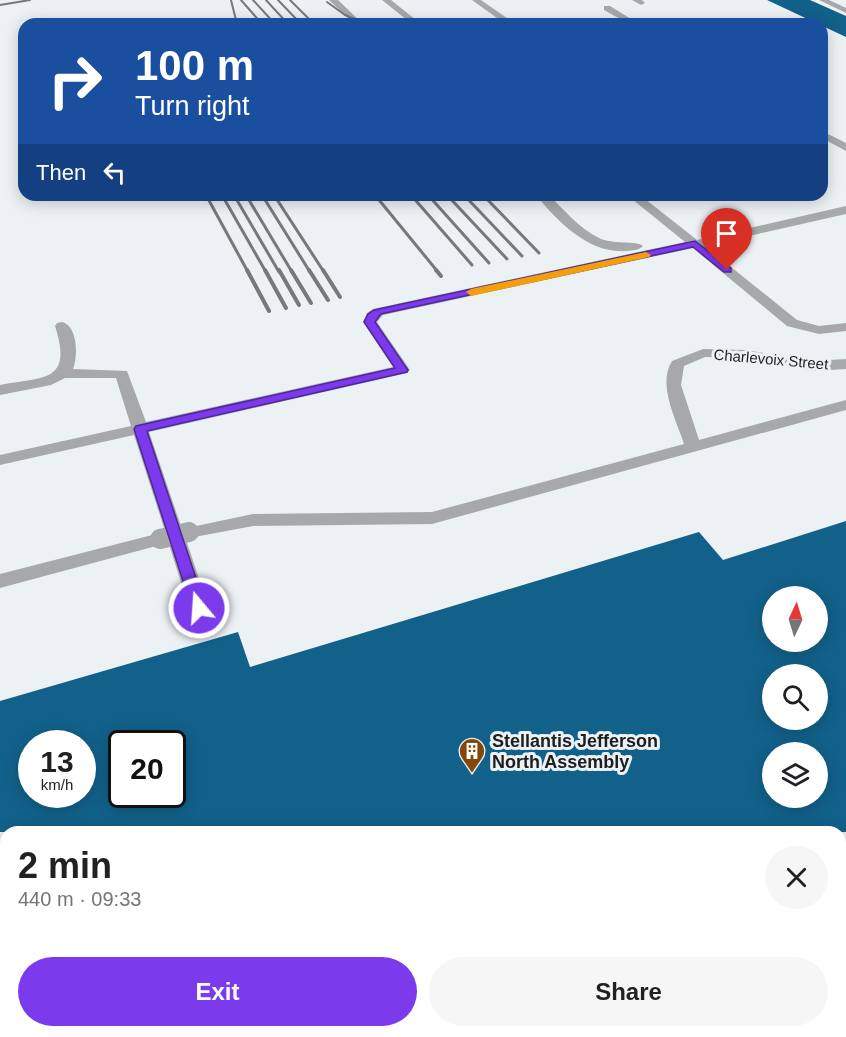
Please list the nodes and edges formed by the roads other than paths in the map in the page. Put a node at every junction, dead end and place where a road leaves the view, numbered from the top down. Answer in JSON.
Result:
{"nodes":[{"id":1,"x":333,"y":0,"type":"edge"},
{"id":2,"x":386,"y":0,"type":"edge"},
{"id":3,"x":476,"y":0,"type":"edge"},
{"id":4,"x":823,"y":0,"type":"edge"},
{"id":5,"x":607,"y":8,"type":"dead end"},
{"id":6,"x":846,"y":10,"type":"edge"},
{"id":7,"x":352,"y":18,"type":"edge"},
{"id":8,"x":409,"y":18,"type":"edge"},
{"id":9,"x":503,"y":18,"type":"edge"},
{"id":10,"x":624,"y":18,"type":"edge"},
{"id":11,"x":828,"y":138,"type":"edge"},
{"id":12,"x":846,"y":148,"type":"edge"},
{"id":13,"x":548,"y":201,"type":"edge"},
{"id":14,"x":641,"y":201,"type":"edge"},
{"id":15,"x":846,"y":210,"type":"edge"},
{"id":16,"x":691,"y":240,"type":"junction"},
{"id":17,"x":62,"y":326,"type":"dead end"},
{"id":18,"x":846,"y":327,"type":"edge"},
{"id":19,"x":846,"y":364,"type":"edge"},
{"id":20,"x":62,"y":373,"type":"junction"},
{"id":21,"x":0,"y":390,"type":"edge"},
{"id":22,"x":846,"y":405,"type":"edge"},
{"id":23,"x":141,"y":429,"type":"junction"},
{"id":24,"x":693,"y":447,"type":"junction"},
{"id":25,"x":0,"y":460,"type":"edge"},
{"id":26,"x":0,"y":581,"type":"edge"},
{"id":27,"x":199,"y":608,"type":"dead end"}],
"edges":[{"from":1,"to":7,"type":"street"},
{"from":2,"to":8,"type":"street"},
{"from":3,"to":9,"type":"street"},
{"from":4,"to":6,"type":"street"},
{"from":5,"to":10,"type":"street"},
{"from":11,"to":12,"type":"street"},
{"from":13,"to":16,"type":"street"},
{"from":14,"to":16,"type":"street"},
{"from":15,"to":16,"type":"street"},
{"from":16,"to":18,"type":"street"},
{"from":16,"to":23,"type":"street"},
{"from":17,"to":20,"type":"street"},
{"from":19,"to":24,"type":"street","name":"Charlevoix Street"},
{"from":20,"to":21,"type":"street"},
{"from":20,"to":23,"type":"street"},
{"from":22,"to":24,"type":"street"},
{"from":23,"to":25,"type":"street"},
{"from":23,"to":27,"type":"street"},
{"from":24,"to":26,"type":"street","bridge":true}]}
